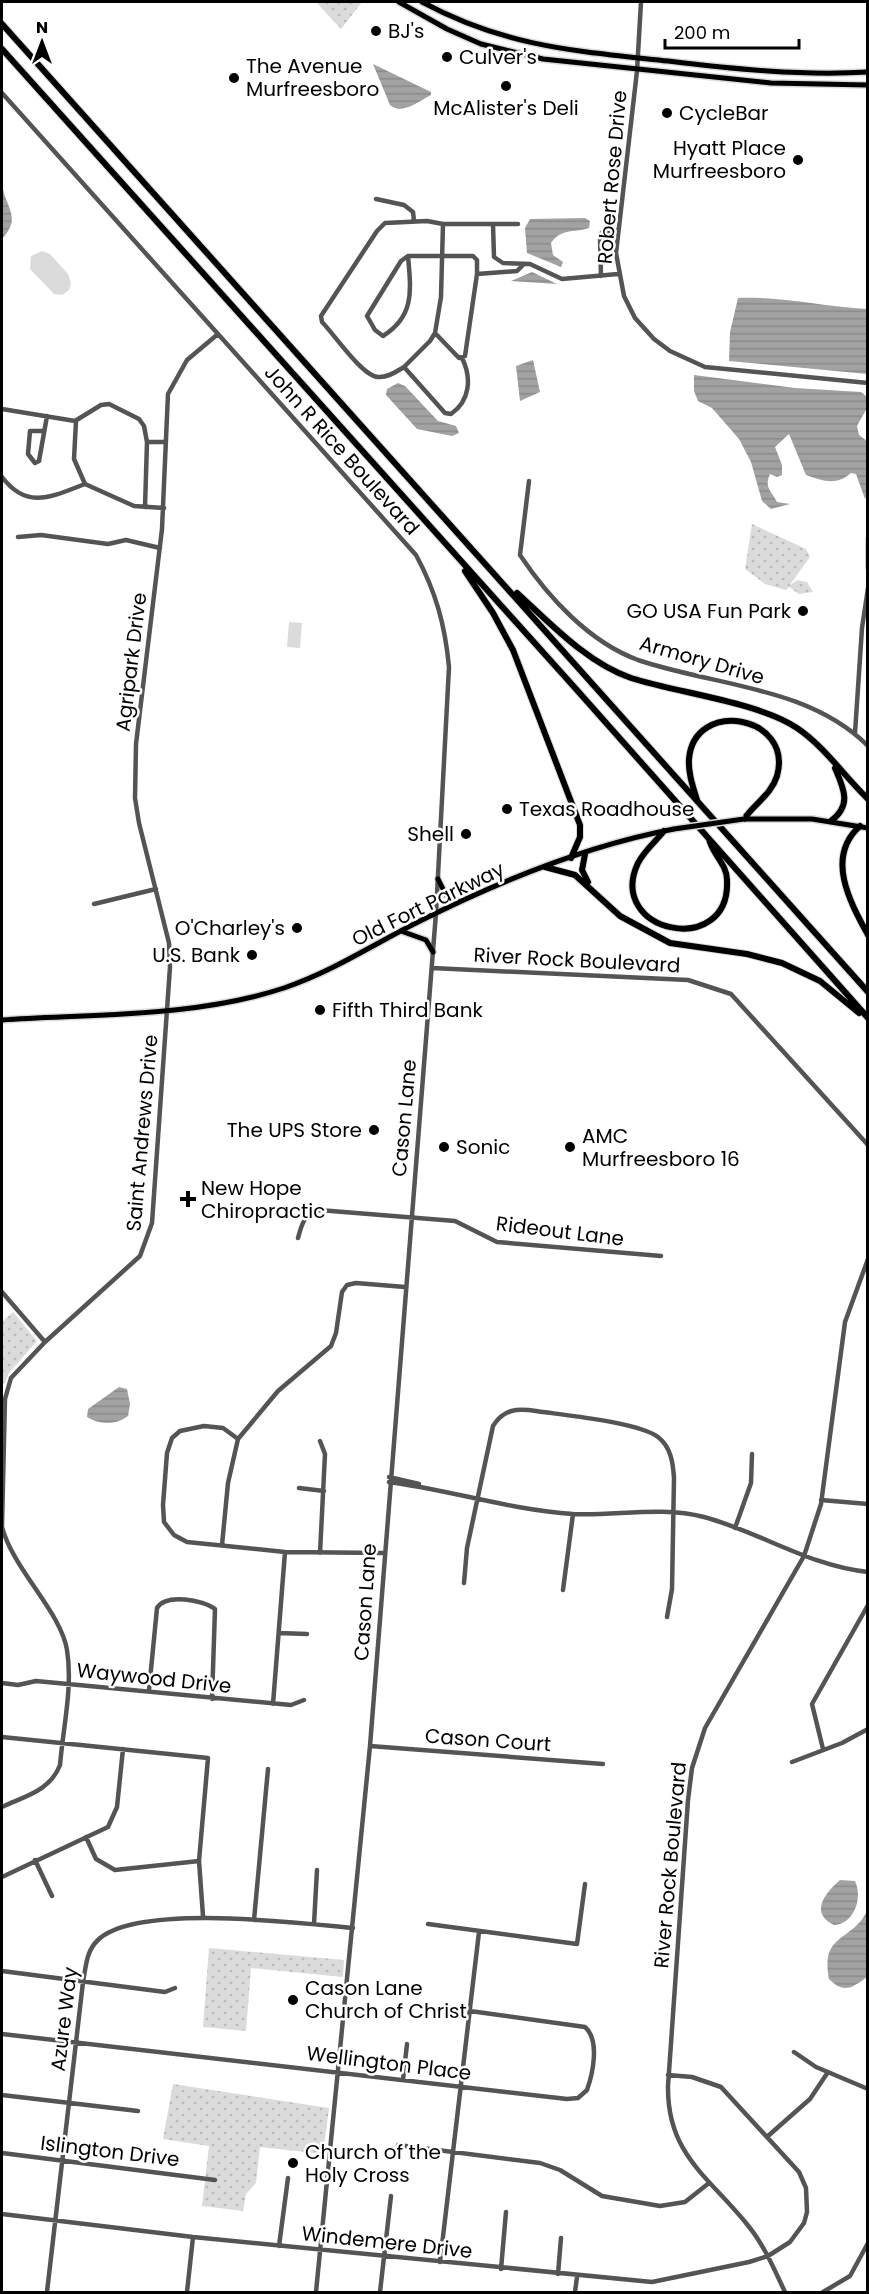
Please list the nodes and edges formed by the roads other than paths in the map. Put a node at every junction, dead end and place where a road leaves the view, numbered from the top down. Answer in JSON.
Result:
{"nodes":[{"id":1,"x":399,"y":2,"type":"edge"},
{"id":2,"x":422,"y":2,"type":"edge"},
{"id":3,"x":641,"y":2,"type":"edge"},
{"id":4,"x":2,"y":24,"type":"edge"},
{"id":5,"x":2,"y":49,"type":"edge"},
{"id":6,"x":639,"y":58,"type":"junction"},
{"id":7,"x":637,"y":71,"type":"junction"},
{"id":8,"x":867,"y":72,"type":"edge"},
{"id":9,"x":833,"y":73,"type":"junction"},
{"id":10,"x":834,"y":85,"type":"junction"},
{"id":11,"x":867,"y":85,"type":"edge"},
{"id":12,"x":2,"y":93,"type":"edge"},
{"id":13,"x":376,"y":199,"type":"dead end"},
{"id":14,"x":414,"y":221,"type":"junction"},
{"id":15,"x":443,"y":224,"type":"junction"},
{"id":16,"x":493,"y":224,"type":"junction"},
{"id":17,"x":518,"y":224,"type":"dead end"},
{"id":18,"x":618,"y":230,"type":"junction"},
{"id":19,"x":442,"y":255,"type":"junction"},
{"id":20,"x":408,"y":256,"type":"junction"},
{"id":21,"x":524,"y":264,"type":"junction"},
{"id":22,"x":477,"y":274,"type":"junction"},
{"id":23,"x":618,"y":274,"type":"junction"},
{"id":24,"x":601,"y":276,"type":"junction"},
{"id":25,"x":435,"y":333,"type":"junction"},
{"id":26,"x":218,"y":334,"type":"junction"},
{"id":27,"x":462,"y":358,"type":"junction"},
{"id":28,"x":405,"y":367,"type":"junction"},
{"id":29,"x":867,"y":383,"type":"edge"},
{"id":30,"x":2,"y":410,"type":"edge"},
{"id":31,"x":46,"y":416,"type":"junction"},
{"id":32,"x":76,"y":421,"type":"junction"},
{"id":33,"x":44,"y":431,"type":"junction"},
{"id":34,"x":147,"y":442,"type":"junction"},
{"id":35,"x":165,"y":442,"type":"junction"},
{"id":36,"x":2,"y":477,"type":"edge"},
{"id":37,"x":529,"y":481,"type":"dead end"},
{"id":38,"x":85,"y":484,"type":"junction"},
{"id":39,"x":145,"y":507,"type":"junction"},
{"id":40,"x":164,"y":508,"type":"junction"},
{"id":41,"x":18,"y":537,"type":"dead end"},
{"id":42,"x":867,"y":538,"type":"edge"},
{"id":43,"x":160,"y":548,"type":"junction"},
{"id":44,"x":457,"y":558,"type":"junction"},
{"id":45,"x":867,"y":569,"type":"edge"},
{"id":46,"x":495,"y":573,"type":"junction"},
{"id":47,"x":867,"y":588,"type":"edge"},
{"id":48,"x":855,"y":733,"type":"junction"},
{"id":49,"x":817,"y":744,"type":"junction"},
{"id":50,"x":867,"y":746,"type":"edge"},
{"id":51,"x":867,"y":799,"type":"edge"},
{"id":52,"x":698,"y":803,"type":"junction"},
{"id":53,"x":744,"y":819,"type":"junction"},
{"id":54,"x":831,"y":821,"type":"junction"},
{"id":55,"x":864,"y":827,"type":"edge"},
{"id":56,"x":664,"y":831,"type":"junction"},
{"id":57,"x":709,"y":838,"type":"junction"},
{"id":58,"x":585,"y":854,"type":"junction"},
{"id":59,"x":571,"y":858,"type":"junction"},
{"id":60,"x":545,"y":867,"type":"junction"},
{"id":61,"x":438,"y":879,"type":"junction"},
{"id":62,"x":156,"y":889,"type":"junction"},
{"id":63,"x":596,"y":892,"type":"junction"},
{"id":64,"x":459,"y":902,"type":"junction"},
{"id":65,"x":94,"y":904,"type":"dead end"},
{"id":66,"x":436,"y":913,"type":"junction"},
{"id":67,"x":400,"y":931,"type":"junction"},
{"id":68,"x":867,"y":935,"type":"edge"},
{"id":69,"x":433,"y":952,"type":"junction"},
{"id":70,"x":432,"y":968,"type":"junction"},
{"id":71,"x":867,"y":992,"type":"edge"},
{"id":72,"x":168,"y":1009,"type":"junction"},
{"id":73,"x":867,"y":1019,"type":"edge"},
{"id":74,"x":2,"y":1020,"type":"edge"},
{"id":75,"x":867,"y":1145,"type":"edge"},
{"id":76,"x":411,"y":1217,"type":"junction"},
{"id":77,"x":298,"y":1238,"type":"dead end"},
{"id":78,"x":661,"y":1256,"type":"dead end"},
{"id":79,"x":867,"y":1259,"type":"edge"},
{"id":80,"x":405,"y":1287,"type":"junction"},
{"id":81,"x":2,"y":1292,"type":"edge"},
{"id":82,"x":45,"y":1342,"type":"junction"},
{"id":83,"x":238,"y":1439,"type":"junction"},
{"id":84,"x":320,"y":1441,"type":"dead end"},
{"id":85,"x":752,"y":1454,"type":"dead end"},
{"id":86,"x":389,"y":1480,"type":"junction"},
{"id":87,"x":299,"y":1488,"type":"dead end"},
{"id":88,"x":324,"y":1491,"type":"junction"},
{"id":89,"x":477,"y":1498,"type":"junction"},
{"id":90,"x":821,"y":1500,"type":"junction"},
{"id":91,"x":867,"y":1504,"type":"edge"},
{"id":92,"x":674,"y":1512,"type":"junction"},
{"id":93,"x":573,"y":1514,"type":"junction"},
{"id":94,"x":2,"y":1527,"type":"edge"},
{"id":95,"x":735,"y":1528,"type":"junction"},
{"id":96,"x":222,"y":1545,"type":"junction"},
{"id":97,"x":285,"y":1552,"type":"junction"},
{"id":98,"x":320,"y":1553,"type":"junction"},
{"id":99,"x":384,"y":1553,"type":"junction"},
{"id":100,"x":804,"y":1556,"type":"junction"},
{"id":101,"x":867,"y":1572,"type":"edge"},
{"id":102,"x":464,"y":1583,"type":"dead end"},
{"id":103,"x":563,"y":1590,"type":"dead end"},
{"id":104,"x":867,"y":1605,"type":"edge"},
{"id":105,"x":667,"y":1617,"type":"dead end"},
{"id":106,"x":279,"y":1633,"type":"junction"},
{"id":107,"x":307,"y":1634,"type":"dead end"},
{"id":108,"x":2,"y":1683,"type":"edge"},
{"id":109,"x":68,"y":1684,"type":"junction"},
{"id":110,"x":149,"y":1690,"type":"junction"},
{"id":111,"x":212,"y":1699,"type":"junction"},
{"id":112,"x":304,"y":1700,"type":"dead end"},
{"id":113,"x":273,"y":1704,"type":"junction"},
{"id":114,"x":867,"y":1729,"type":"edge"},
{"id":115,"x":2,"y":1737,"type":"edge"},
{"id":116,"x":62,"y":1744,"type":"junction"},
{"id":117,"x":370,"y":1746,"type":"junction"},
{"id":118,"x":123,"y":1749,"type":"junction"},
{"id":119,"x":823,"y":1749,"type":"junction"},
{"id":120,"x":792,"y":1762,"type":"dead end"},
{"id":121,"x":603,"y":1764,"type":"dead end"},
{"id":122,"x":268,"y":1769,"type":"dead end"},
{"id":123,"x":2,"y":1807,"type":"edge"},
{"id":124,"x":86,"y":1837,"type":"junction"},
{"id":125,"x":35,"y":1860,"type":"junction"},
{"id":126,"x":199,"y":1861,"type":"junction"},
{"id":127,"x":317,"y":1870,"type":"dead end"},
{"id":128,"x":2,"y":1877,"type":"edge"},
{"id":129,"x":585,"y":1884,"type":"dead end"},
{"id":130,"x":52,"y":1896,"type":"dead end"},
{"id":131,"x":203,"y":1917,"type":"junction"},
{"id":132,"x":254,"y":1920,"type":"junction"},
{"id":133,"x":314,"y":1924,"type":"junction"},
{"id":134,"x":428,"y":1924,"type":"dead end"},
{"id":135,"x":354,"y":1928,"type":"junction"},
{"id":136,"x":479,"y":1932,"type":"junction"},
{"id":137,"x":2,"y":1971,"type":"edge"},
{"id":138,"x":83,"y":1982,"type":"junction"},
{"id":139,"x":175,"y":1988,"type":"dead end"},
{"id":140,"x":470,"y":2011,"type":"junction"},
{"id":141,"x":2,"y":2034,"type":"edge"},
{"id":142,"x":77,"y":2043,"type":"junction"},
{"id":143,"x":407,"y":2044,"type":"dead end"},
{"id":144,"x":794,"y":2052,"type":"dead end"},
{"id":145,"x":338,"y":2072,"type":"junction"},
{"id":146,"x":828,"y":2072,"type":"junction"},
{"id":147,"x":668,"y":2075,"type":"junction"},
{"id":148,"x":403,"y":2080,"type":"junction"},
{"id":149,"x":461,"y":2086,"type":"junction"},
{"id":150,"x":867,"y":2089,"type":"edge"},
{"id":151,"x":2,"y":2095,"type":"edge"},
{"id":152,"x":69,"y":2102,"type":"junction"},
{"id":153,"x":138,"y":2111,"type":"dead end"},
{"id":154,"x":768,"y":2136,"type":"junction"},
{"id":155,"x":398,"y":2145,"type":"dead end"},
{"id":156,"x":453,"y":2152,"type":"junction"},
{"id":157,"x":2,"y":2153,"type":"edge"},
{"id":158,"x":62,"y":2160,"type":"junction"},
{"id":159,"x":288,"y":2178,"type":"dead end"},
{"id":160,"x":215,"y":2180,"type":"dead end"},
{"id":161,"x":709,"y":2183,"type":"junction"},
{"id":162,"x":391,"y":2196,"type":"dead end"},
{"id":163,"x":506,"y":2212,"type":"dead end"},
{"id":164,"x":2,"y":2214,"type":"edge"},
{"id":165,"x":56,"y":2220,"type":"junction"},
{"id":166,"x":193,"y":2237,"type":"junction"},
{"id":167,"x":561,"y":2238,"type":"dead end"},
{"id":168,"x":867,"y":2243,"type":"edge"},
{"id":169,"x":279,"y":2246,"type":"junction"},
{"id":170,"x":320,"y":2250,"type":"junction"},
{"id":171,"x":384,"y":2256,"type":"junction"},
{"id":172,"x":768,"y":2256,"type":"junction"},
{"id":173,"x":440,"y":2262,"type":"junction"},
{"id":174,"x":501,"y":2269,"type":"junction"},
{"id":175,"x":558,"y":2274,"type":"junction"},
{"id":176,"x":577,"y":2277,"type":"junction"},
{"id":177,"x":47,"y":2292,"type":"edge"},
{"id":178,"x":187,"y":2292,"type":"edge"},
{"id":179,"x":316,"y":2292,"type":"edge"},
{"id":180,"x":380,"y":2292,"type":"edge"},
{"id":181,"x":576,"y":2292,"type":"edge"},
{"id":182,"x":785,"y":2292,"type":"edge"},
{"id":183,"x":823,"y":2292,"type":"edge"}],
"edges":[{"from":1,"to":7,"type":"main road"},
{"from":2,"to":6,"type":"main road"},
{"from":3,"to":6,"type":"street","name":"Robert Rose Drive"},
{"from":4,"to":46,"type":"highway"},
{"from":5,"to":44,"type":"highway"},
{"from":6,"to":7,"type":"street","name":"Robert Rose Drive"},
{"from":6,"to":9,"type":"main road"},
{"from":7,"to":10,"type":"main road"},
{"from":7,"to":18,"type":"street","name":"Robert Rose Drive"},
{"from":8,"to":9,"type":"main road"},
{"from":9,"to":10,"type":"street"},
{"from":10,"to":11,"type":"main road"},
{"from":12,"to":26,"type":"street","name":"John R Rice Boulevard"},
{"from":13,"to":14,"type":"street"},
{"from":14,"to":15,"type":"street"},
{"from":14,"to":28,"type":"street"},
{"from":15,"to":16,"type":"street"},
{"from":15,"to":19,"type":"street"},
{"from":16,"to":17,"type":"street"},
{"from":16,"to":21,"type":"street"},
{"from":18,"to":23,"type":"street","name":"Robert Rose Drive"},
{"from":18,"to":24,"type":"street"},
{"from":19,"to":20,"type":"street"},
{"from":19,"to":22,"type":"street"},
{"from":19,"to":25,"type":"street"},
{"from":20,"to":20,"type":"street"},
{"from":21,"to":22,"type":"street"},
{"from":21,"to":24,"type":"street"},
{"from":22,"to":27,"type":"street"},
{"from":23,"to":24,"type":"street"},
{"from":23,"to":29,"type":"street","name":"Robert Rose Drive"},
{"from":25,"to":27,"type":"street"},
{"from":25,"to":28,"type":"street"},
{"from":26,"to":35,"type":"street","name":"Agripark Drive"},
{"from":26,"to":61,"type":"street","name":"John R Rice Boulevard"},
{"from":27,"to":28,"type":"street"},
{"from":30,"to":31,"type":"street"},
{"from":31,"to":32,"type":"street"},
{"from":31,"to":33,"type":"street"},
{"from":32,"to":34,"type":"street"},
{"from":32,"to":38,"type":"street"},
{"from":33,"to":33,"type":"street"},
{"from":34,"to":35,"type":"street"},
{"from":34,"to":39,"type":"street"},
{"from":35,"to":40,"type":"street","name":"Agripark Drive"},
{"from":36,"to":38,"type":"street"},
{"from":37,"to":48,"type":"street","name":"Armory Drive"},
{"from":38,"to":39,"type":"street"},
{"from":39,"to":40,"type":"street"},
{"from":40,"to":43,"type":"street","name":"Agripark Drive"},
{"from":41,"to":43,"type":"street"},
{"from":42,"to":45,"type":"street"},
{"from":43,"to":62,"type":"street","name":"Agripark Drive"},
{"from":44,"to":57,"type":"highway"},
{"from":44,"to":59,"type":"highway"},
{"from":46,"to":49,"type":"highway"},
{"from":46,"to":52,"type":"highway"},
{"from":47,"to":48,"type":"street"},
{"from":48,"to":50,"type":"street","name":"Armory Drive"},
{"from":49,"to":51,"type":"highway"},
{"from":49,"to":54,"type":"highway"},
{"from":52,"to":53,"type":"highway"},
{"from":52,"to":71,"type":"highway"},
{"from":53,"to":54,"type":"main road","name":"Old Fort Parkway"},
{"from":53,"to":56,"type":"main road","name":"Old Fort Parkway","bridge":true},
{"from":54,"to":55,"type":"main road","name":"Old Fort Parkway"},
{"from":55,"to":68,"type":"highway"},
{"from":56,"to":57,"type":"highway"},
{"from":56,"to":58,"type":"main road","name":"Old Fort Parkway"},
{"from":57,"to":73,"type":"highway"},
{"from":58,"to":59,"type":"main road","name":"Old Fort Parkway"},
{"from":58,"to":63,"type":"highway"},
{"from":59,"to":60,"type":"main road","name":"Old Fort Parkway"},
{"from":60,"to":63,"type":"highway"},
{"from":60,"to":64,"type":"main road","name":"Old Fort Parkway"},
{"from":61,"to":64,"type":"main road"},
{"from":61,"to":66,"type":"street","name":"John R Rice Boulevard"},
{"from":62,"to":65,"type":"street"},
{"from":62,"to":72,"type":"street","name":"Agripark Drive"},
{"from":63,"to":73,"type":"highway"},
{"from":64,"to":66,"type":"main road","name":"Old Fort Parkway"},
{"from":66,"to":67,"type":"main road","name":"Old Fort Parkway"},
{"from":66,"to":69,"type":"street","name":"Cason Lane"},
{"from":67,"to":69,"type":"main road"},
{"from":67,"to":72,"type":"main road","name":"Old Fort Parkway"},
{"from":69,"to":70,"type":"street","name":"Cason Lane"},
{"from":70,"to":75,"type":"street","name":"River Rock Boulevard"},
{"from":70,"to":76,"type":"street","name":"Cason Lane"},
{"from":72,"to":74,"type":"main road","name":"Old Fort Parkway"},
{"from":72,"to":82,"type":"street","name":"Saint Andrews Drive"},
{"from":76,"to":77,"type":"street","name":"Rideout Lane"},
{"from":76,"to":78,"type":"street","name":"Rideout Lane"},
{"from":76,"to":80,"type":"street","name":"Cason Lane"},
{"from":79,"to":90,"type":"street","name":"River Rock Boulevard"},
{"from":80,"to":83,"type":"street"},
{"from":80,"to":86,"type":"street","name":"Cason Lane"},
{"from":81,"to":82,"type":"street"},
{"from":82,"to":94,"type":"street","name":"Saint Andrews Drive"},
{"from":83,"to":96,"type":"street"},
{"from":83,"to":96,"type":"street"},
{"from":84,"to":88,"type":"street"},
{"from":85,"to":95,"type":"street"},
{"from":86,"to":89,"type":"street"},
{"from":86,"to":99,"type":"street","name":"Cason Lane"},
{"from":87,"to":88,"type":"street"},
{"from":88,"to":98,"type":"street"},
{"from":89,"to":92,"type":"street"},
{"from":89,"to":93,"type":"street"},
{"from":89,"to":102,"type":"street"},
{"from":90,"to":91,"type":"street"},
{"from":90,"to":100,"type":"street","name":"River Rock Boulevard"},
{"from":92,"to":93,"type":"street"},
{"from":92,"to":95,"type":"street"},
{"from":92,"to":105,"type":"street"},
{"from":93,"to":103,"type":"street"},
{"from":94,"to":109,"type":"street","name":"Saint Andrews Drive"},
{"from":95,"to":100,"type":"street"},
{"from":96,"to":97,"type":"street"},
{"from":97,"to":98,"type":"street"},
{"from":97,"to":106,"type":"street"},
{"from":98,"to":99,"type":"street"},
{"from":99,"to":117,"type":"street","name":"Cason Lane"},
{"from":100,"to":101,"type":"street"},
{"from":100,"to":147,"type":"street","name":"River Rock Boulevard"},
{"from":104,"to":119,"type":"street"},
{"from":106,"to":107,"type":"street"},
{"from":106,"to":113,"type":"street"},
{"from":108,"to":109,"type":"street","name":"Waywood Drive"},
{"from":109,"to":110,"type":"street","name":"Waywood Drive"},
{"from":109,"to":116,"type":"street","name":"Saint Andrews Drive"},
{"from":110,"to":111,"type":"street","name":"Waywood Drive"},
{"from":110,"to":111,"type":"street"},
{"from":111,"to":113,"type":"street","name":"Waywood Drive"},
{"from":112,"to":113,"type":"street","name":"Waywood Drive"},
{"from":114,"to":119,"type":"street"},
{"from":115,"to":116,"type":"street"},
{"from":116,"to":118,"type":"street"},
{"from":116,"to":123,"type":"street","name":"Saint Andrews Drive"},
{"from":117,"to":121,"type":"street","name":"Cason Court"},
{"from":117,"to":135,"type":"street","name":"Cason Lane"},
{"from":118,"to":124,"type":"street"},
{"from":118,"to":126,"type":"street"},
{"from":119,"to":120,"type":"street"},
{"from":122,"to":132,"type":"street"},
{"from":124,"to":125,"type":"street"},
{"from":124,"to":126,"type":"street"},
{"from":125,"to":128,"type":"street"},
{"from":125,"to":130,"type":"street"},
{"from":126,"to":131,"type":"street"},
{"from":127,"to":133,"type":"street"},
{"from":129,"to":136,"type":"street"},
{"from":131,"to":132,"type":"street","name":"Azure Way"},
{"from":131,"to":138,"type":"street","name":"Azure Way"},
{"from":132,"to":133,"type":"street","name":"Azure Way"},
{"from":133,"to":135,"type":"street","name":"Azure Way"},
{"from":134,"to":136,"type":"street"},
{"from":135,"to":145,"type":"street","name":"Cason Lane"},
{"from":136,"to":140,"type":"street"},
{"from":137,"to":138,"type":"street"},
{"from":138,"to":139,"type":"street"},
{"from":138,"to":142,"type":"street","name":"Azure Way"},
{"from":140,"to":149,"type":"street"},
{"from":140,"to":149,"type":"street","name":"Wellington Place"},
{"from":141,"to":142,"type":"street","name":"Wellington Place"},
{"from":142,"to":145,"type":"street","name":"Wellington Place"},
{"from":142,"to":152,"type":"street","name":"Azure Way"},
{"from":143,"to":148,"type":"street"},
{"from":144,"to":146,"type":"street"},
{"from":145,"to":148,"type":"street","name":"Wellington Place"},
{"from":145,"to":170,"type":"street","name":"Cason Lane"},
{"from":146,"to":150,"type":"street"},
{"from":146,"to":154,"type":"street"},
{"from":147,"to":154,"type":"street","name":"Windemere Drive"},
{"from":147,"to":161,"type":"street","name":"River Rock Boulevard"},
{"from":148,"to":149,"type":"street","name":"Wellington Place"},
{"from":149,"to":156,"type":"street"},
{"from":151,"to":152,"type":"street"},
{"from":152,"to":153,"type":"street"},
{"from":152,"to":158,"type":"street","name":"Azure Way"},
{"from":154,"to":172,"type":"street","name":"Windemere Drive"},
{"from":155,"to":156,"type":"street"},
{"from":156,"to":161,"type":"street"},
{"from":156,"to":173,"type":"street"},
{"from":157,"to":158,"type":"street","name":"Islington Drive"},
{"from":158,"to":160,"type":"street","name":"Islington Drive"},
{"from":158,"to":165,"type":"street","name":"Azure Way"},
{"from":159,"to":169,"type":"street"},
{"from":161,"to":172,"type":"street","name":"River Rock Boulevard"},
{"from":162,"to":171,"type":"street"},
{"from":163,"to":174,"type":"street"},
{"from":164,"to":165,"type":"street","name":"Windemere Drive"},
{"from":165,"to":166,"type":"street","name":"Windemere Drive"},
{"from":165,"to":177,"type":"street","name":"Azure Way"},
{"from":166,"to":169,"type":"street","name":"Windemere Drive"},
{"from":166,"to":178,"type":"street"},
{"from":167,"to":175,"type":"street"},
{"from":168,"to":183,"type":"street"},
{"from":169,"to":170,"type":"street","name":"Windemere Drive"},
{"from":170,"to":171,"type":"street","name":"Windemere Drive"},
{"from":170,"to":179,"type":"street","name":"Cason Lane"},
{"from":171,"to":173,"type":"street","name":"Windemere Drive"},
{"from":171,"to":180,"type":"street"},
{"from":172,"to":176,"type":"street","name":"Windemere Drive"},
{"from":172,"to":182,"type":"street","name":"River Rock Boulevard"},
{"from":173,"to":174,"type":"street","name":"Windemere Drive"},
{"from":174,"to":175,"type":"street","name":"Windemere Drive"},
{"from":175,"to":176,"type":"street","name":"Windemere Drive"},
{"from":176,"to":181,"type":"street"}]}
